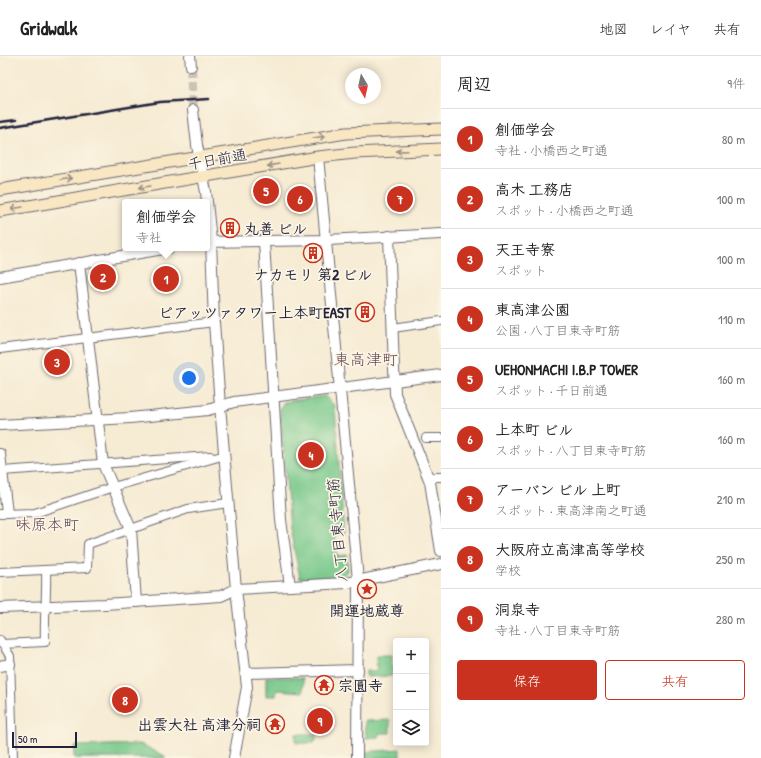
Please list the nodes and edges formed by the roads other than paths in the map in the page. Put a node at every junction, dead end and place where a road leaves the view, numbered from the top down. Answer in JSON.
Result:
{"nodes":[{"id":1,"x":193,"y":110,"type":"tunnel mouth"},
{"id":2,"x":441,"y":129,"type":"edge"},
{"id":3,"x":441,"y":149,"type":"edge"},
{"id":4,"x":200,"y":157,"type":"junction"},
{"id":5,"x":318,"y":157,"type":"junction"},
{"id":6,"x":203,"y":177,"type":"junction"},
{"id":7,"x":0,"y":190,"type":"edge"},
{"id":8,"x":205,"y":199,"type":"edge"},
{"id":9,"x":0,"y":211,"type":"edge"},
{"id":10,"x":441,"y":234,"type":"edge"},
{"id":11,"x":389,"y":236,"type":"junction"},
{"id":12,"x":327,"y":240,"type":"junction"},
{"id":13,"x":210,"y":242,"type":"edge"},
{"id":14,"x":264,"y":242,"type":"junction"},
{"id":15,"x":151,"y":251,"type":"edge"},
{"id":16,"x":210,"y":251,"type":"edge"},
{"id":17,"x":79,"y":263,"type":"junction"},
{"id":18,"x":0,"y":277,"type":"edge"},
{"id":19,"x":441,"y":321,"type":"edge"},
{"id":20,"x":214,"y":322,"type":"junction"},
{"id":21,"x":393,"y":328,"type":"junction"},
{"id":22,"x":88,"y":338,"type":"junction"},
{"id":23,"x":0,"y":349,"type":"edge"},
{"id":24,"x":441,"y":375,"type":"edge"},
{"id":25,"x":394,"y":381,"type":"junction"},
{"id":26,"x":340,"y":387,"type":"junction"},
{"id":27,"x":273,"y":397,"type":"junction"},
{"id":28,"x":220,"y":406,"type":"junction"},
{"id":29,"x":98,"y":420,"type":"junction"},
{"id":30,"x":0,"y":425,"type":"edge"},
{"id":31,"x":419,"y":438,"type":"junction"},
{"id":32,"x":441,"y":438,"type":"edge"},
{"id":33,"x":0,"y":454,"type":"edge"},
{"id":34,"x":225,"y":455,"type":"junction"},
{"id":35,"x":103,"y":464,"type":"junction"},
{"id":36,"x":2,"y":471,"type":"junction"},
{"id":37,"x":428,"y":477,"type":"junction"},
{"id":38,"x":441,"y":477,"type":"edge"},
{"id":39,"x":113,"y":486,"type":"junction"},
{"id":40,"x":228,"y":502,"type":"junction"},
{"id":41,"x":4,"y":514,"type":"edge"},
{"id":42,"x":131,"y":529,"type":"junction"},
{"id":43,"x":441,"y":550,"type":"edge"},
{"id":44,"x":441,"y":564,"type":"edge"},
{"id":45,"x":46,"y":570,"type":"junction"},
{"id":46,"x":0,"y":571,"type":"edge"},
{"id":47,"x":358,"y":580,"type":"junction"},
{"id":48,"x":290,"y":586,"type":"junction"},
{"id":49,"x":236,"y":589,"type":"junction"},
{"id":50,"x":136,"y":602,"type":"junction"},
{"id":51,"x":44,"y":607,"type":"junction"},
{"id":52,"x":0,"y":608,"type":"edge"},
{"id":53,"x":1,"y":642,"type":"edge"},
{"id":54,"x":5,"y":665,"type":"edge"},
{"id":55,"x":358,"y":670,"type":"junction"},
{"id":56,"x":246,"y":673,"type":"junction"},
{"id":57,"x":13,"y":758,"type":"edge"},
{"id":58,"x":234,"y":758,"type":"edge"},
{"id":59,"x":357,"y":758,"type":"edge"}],
"edges":[{"from":1,"to":4,"type":"street"},
{"from":4,"to":2,"type":"main road","name":"千日前通","one_way":true},
{"from":3,"to":5,"type":"main road","name":"千日前通","one_way":true},
{"from":4,"to":6,"type":"street"},
{"from":7,"to":4,"type":"main road","name":"千日前通","one_way":true},
{"from":5,"to":6,"type":"main road","name":"千日前通","one_way":true},
{"from":5,"to":12,"type":"street","name":"八丁目東寺町筋"},
{"from":6,"to":8,"type":"street"},
{"from":6,"to":9,"type":"main road","name":"千日前通","one_way":true},
{"from":10,"to":11,"type":"street"},
{"from":11,"to":12,"type":"street"},
{"from":11,"to":21,"type":"street"},
{"from":12,"to":14,"type":"street"},
{"from":12,"to":26,"type":"street","name":"八丁目東寺町筋"},
{"from":13,"to":14,"type":"street"},
{"from":14,"to":27,"type":"street"},
{"from":15,"to":17,"type":"street"},
{"from":16,"to":20,"type":"street"},
{"from":17,"to":18,"type":"street"},
{"from":17,"to":22,"type":"street"},
{"from":19,"to":21,"type":"street"},
{"from":20,"to":22,"type":"street"},
{"from":20,"to":28,"type":"street"},
{"from":21,"to":25,"type":"street"},
{"from":22,"to":23,"type":"street"},
{"from":22,"to":29,"type":"street"},
{"from":24,"to":25,"type":"street"},
{"from":25,"to":26,"type":"street"},
{"from":25,"to":31,"type":"street"},
{"from":26,"to":27,"type":"street"},
{"from":26,"to":47,"type":"street","name":"八丁目東寺町筋"},
{"from":27,"to":28,"type":"street"},
{"from":27,"to":48,"type":"street"},
{"from":28,"to":29,"type":"street"},
{"from":28,"to":34,"type":"street"},
{"from":29,"to":30,"type":"street"},
{"from":29,"to":35,"type":"street"},
{"from":31,"to":32,"type":"street"},
{"from":31,"to":37,"type":"street"},
{"from":33,"to":36,"type":"street"},
{"from":34,"to":35,"type":"street"},
{"from":34,"to":39,"type":"street"},
{"from":34,"to":40,"type":"street"},
{"from":35,"to":36,"type":"street"},
{"from":35,"to":39,"type":"street"},
{"from":36,"to":41,"type":"street"},
{"from":37,"to":38,"type":"street"},
{"from":37,"to":43,"type":"street"},
{"from":39,"to":41,"type":"street"},
{"from":39,"to":42,"type":"street"},
{"from":40,"to":42,"type":"street"},
{"from":40,"to":49,"type":"street"},
{"from":42,"to":45,"type":"street"},
{"from":42,"to":50,"type":"street"},
{"from":44,"to":47,"type":"street"},
{"from":45,"to":46,"type":"street"},
{"from":45,"to":51,"type":"street"},
{"from":47,"to":48,"type":"street"},
{"from":47,"to":55,"type":"street","name":"八丁目東寺町筋"},
{"from":48,"to":49,"type":"street"},
{"from":49,"to":50,"type":"street"},
{"from":49,"to":56,"type":"street"},
{"from":50,"to":51,"type":"street"},
{"from":51,"to":52,"type":"street"},
{"from":51,"to":53,"type":"street"},
{"from":53,"to":54,"type":"street"},
{"from":54,"to":57,"type":"street"},
{"from":55,"to":56,"type":"street"},
{"from":55,"to":59,"type":"street","name":"八丁目東寺町筋"},
{"from":56,"to":58,"type":"street"}]}
